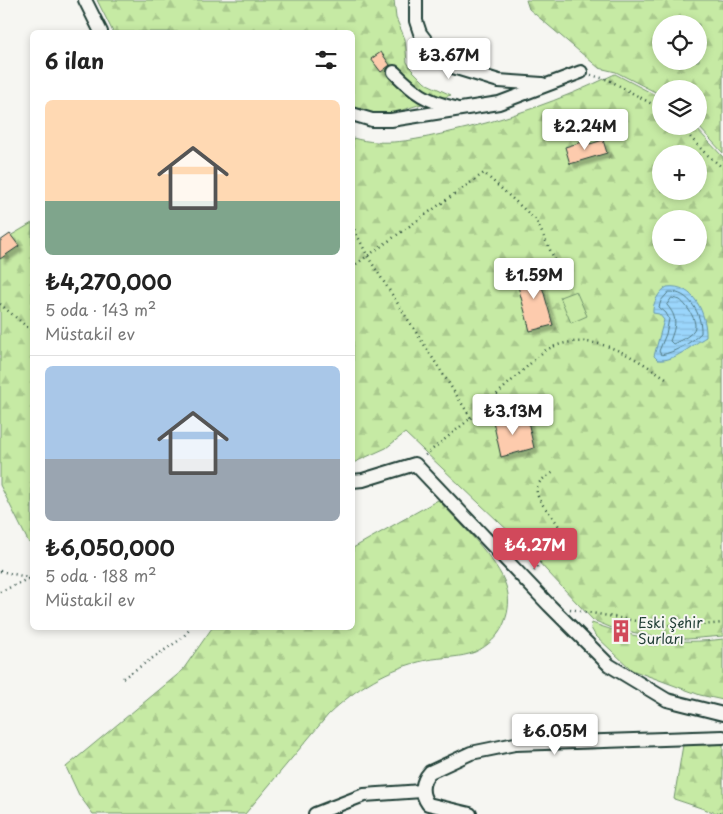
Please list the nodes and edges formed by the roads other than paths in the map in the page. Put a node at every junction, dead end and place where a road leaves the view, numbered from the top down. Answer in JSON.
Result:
{"nodes":[{"id":1,"x":85,"y":0,"type":"edge"},
{"id":2,"x":416,"y":0,"type":"edge"},
{"id":3,"x":99,"y":30,"type":"edge"},
{"id":4,"x":394,"y":72,"type":"dead end"},
{"id":5,"x":581,"y":72,"type":"road end"},
{"id":6,"x":548,"y":84,"type":"junction"},
{"id":7,"x":461,"y":109,"type":"junction"},
{"id":8,"x":355,"y":115,"type":"edge"},
{"id":9,"x":355,"y":481,"type":"edge"},
{"id":10,"x":723,"y":714,"type":"edge"},
{"id":11,"x":723,"y":737,"type":"edge"},
{"id":12,"x":422,"y":791,"type":"junction"},
{"id":13,"x":316,"y":814,"type":"edge"},
{"id":14,"x":470,"y":814,"type":"edge"}],
"edges":[{"from":1,"to":3,"type":"street"},
{"from":2,"to":6,"type":"street"},
{"from":4,"to":7,"type":"street"},
{"from":5,"to":6,"type":"street"},
{"from":6,"to":7,"type":"street"},
{"from":7,"to":8,"type":"street"},
{"from":9,"to":10,"type":"street"},
{"from":11,"to":12,"type":"street"},
{"from":12,"to":13,"type":"street"},
{"from":12,"to":14,"type":"street"}]}
